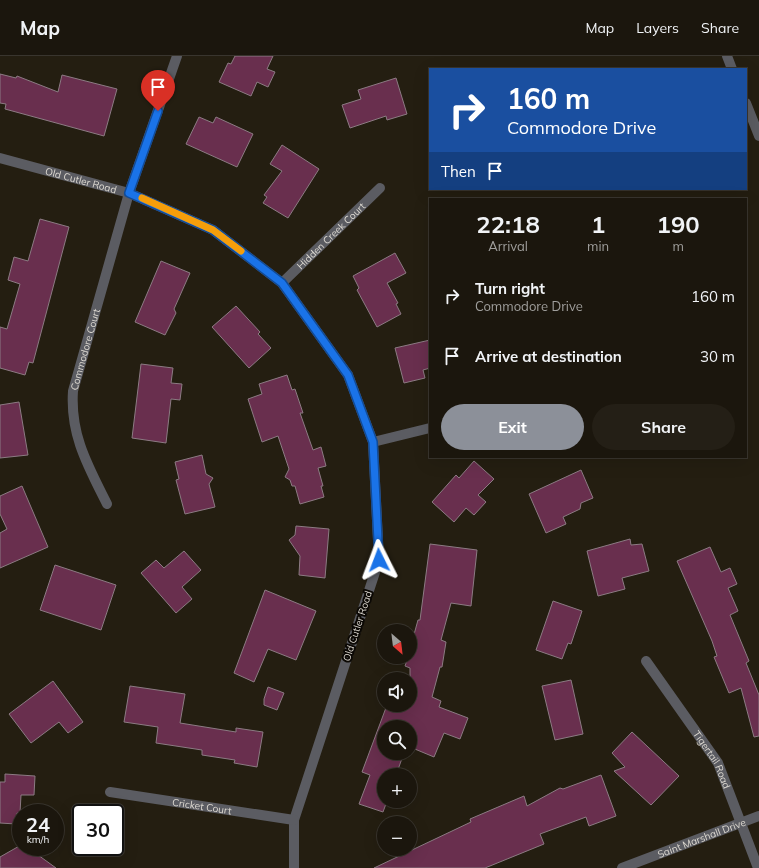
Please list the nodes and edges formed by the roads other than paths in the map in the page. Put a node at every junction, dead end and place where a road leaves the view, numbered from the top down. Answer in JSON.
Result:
{"nodes":[{"id":1,"x":177,"y":56,"type":"edge"},
{"id":2,"x":727,"y":56,"type":"edge"},
{"id":3,"x":732,"y":68,"type":"edge"},
{"id":4,"x":747,"y":106,"type":"edge"},
{"id":5,"x":759,"y":136,"type":"edge"},
{"id":6,"x":0,"y":158,"type":"edge"},
{"id":7,"x":380,"y":188,"type":"dead end"},
{"id":8,"x":129,"y":193,"type":"junction"},
{"id":9,"x":282,"y":283,"type":"junction"},
{"id":10,"x":429,"y":428,"type":"edge"},
{"id":11,"x":373,"y":442,"type":"junction"},
{"id":12,"x":107,"y":504,"type":"dead end"},
{"id":13,"x":646,"y":661,"type":"dead end"},
{"id":14,"x":110,"y":792,"type":"dead end"},
{"id":15,"x":759,"y":816,"type":"edge"},
{"id":16,"x":294,"y":820,"type":"junction"},
{"id":17,"x":741,"y":822,"type":"junction"},
{"id":18,"x":294,"y":868,"type":"edge"},
{"id":19,"x":622,"y":868,"type":"edge"},
{"id":20,"x":758,"y":868,"type":"edge"}],
"edges":[{"from":1,"to":8,"type":"street","name":"Commodore Court"},
{"from":2,"to":3,"type":"street"},
{"from":4,"to":5,"type":"street"},
{"from":6,"to":8,"type":"street","name":"Old Cutler Road"},
{"from":7,"to":9,"type":"street","name":"Hidden Creek Court"},
{"from":8,"to":9,"type":"street","name":"Old Cutler Road"},
{"from":8,"to":12,"type":"street","name":"Commodore Court"},
{"from":9,"to":11,"type":"street","name":"Old Cutler Road"},
{"from":10,"to":11,"type":"street"},
{"from":11,"to":16,"type":"street","name":"Old Cutler Road"},
{"from":13,"to":17,"type":"street","name":"Tigertail Road"},
{"from":14,"to":16,"type":"street","name":"Cricket Court"},
{"from":15,"to":17,"type":"street","name":"Saint Marshall Drive"},
{"from":16,"to":18,"type":"street","name":"Old Cutler Road"},
{"from":17,"to":19,"type":"street","name":"Saint Marshall Drive"},
{"from":17,"to":20,"type":"street","name":"Tigertail Road"}]}
